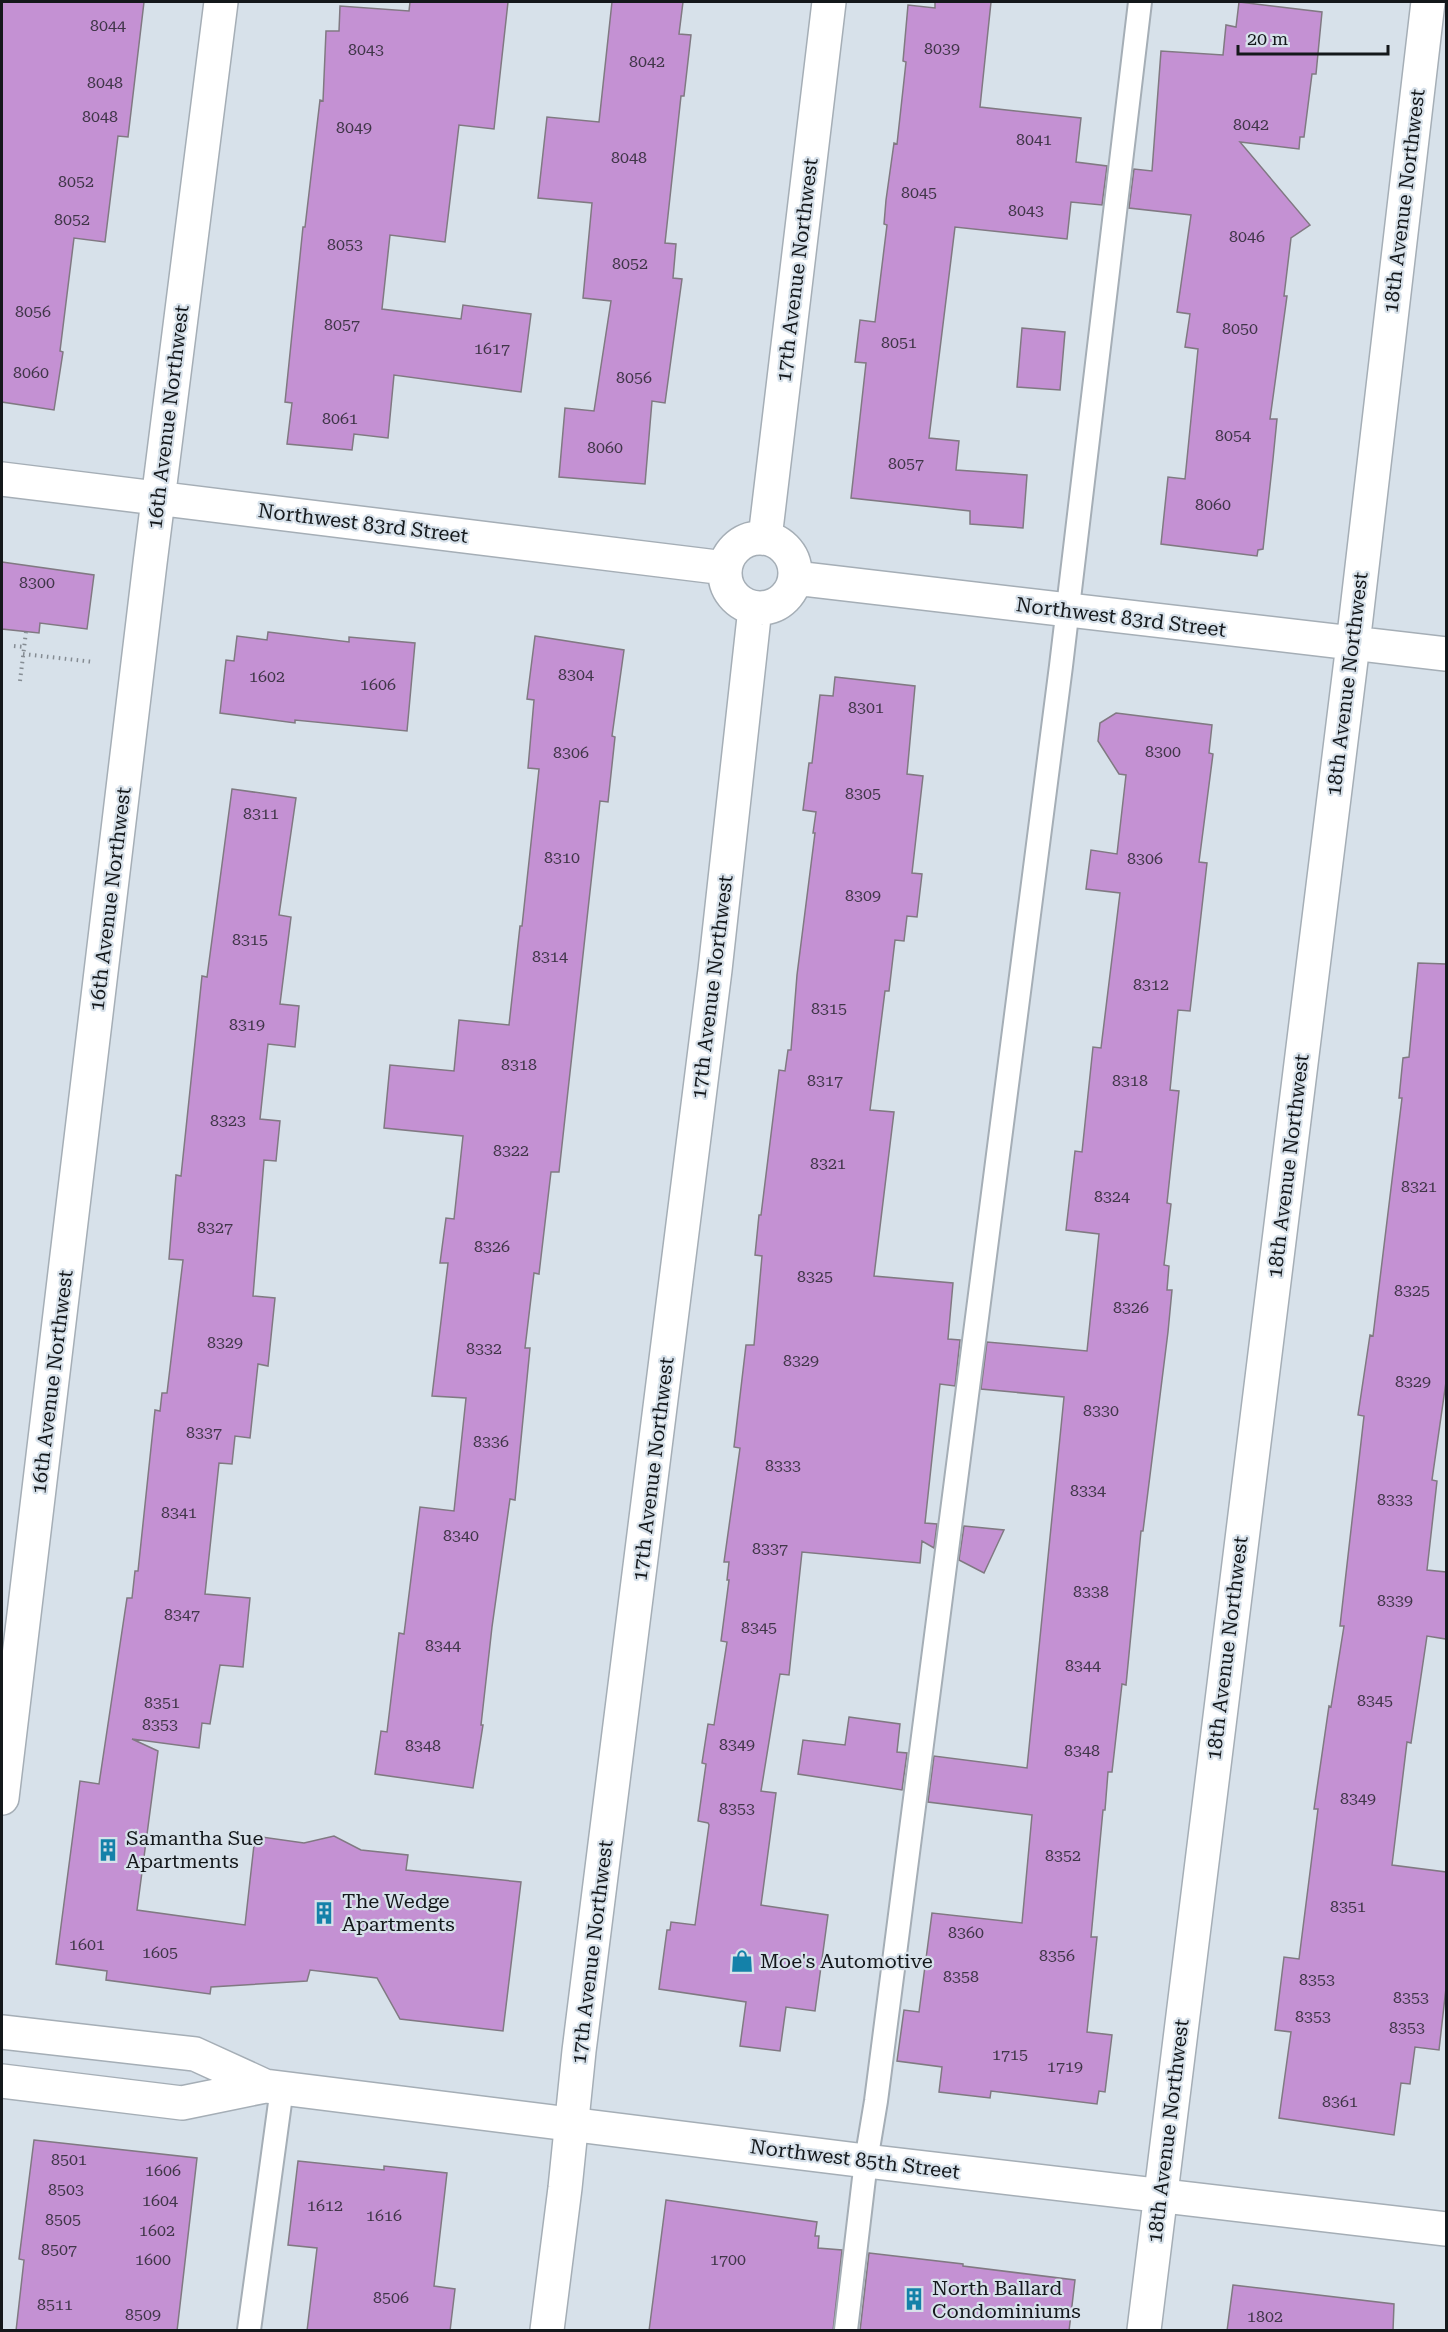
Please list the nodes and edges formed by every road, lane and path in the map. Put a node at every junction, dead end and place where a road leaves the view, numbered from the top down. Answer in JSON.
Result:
{"nodes":[{"id":1,"x":221,"y":2,"type":"edge"},
{"id":2,"x":829,"y":2,"type":"edge"},
{"id":3,"x":1140,"y":2,"type":"edge"},
{"id":4,"x":1428,"y":2,"type":"edge"},
{"id":5,"x":2,"y":479,"type":"edge"},
{"id":6,"x":158,"y":498,"type":"junction"},
{"id":7,"x":765,"y":538,"type":"junction"},
{"id":8,"x":725,"y":568,"type":"junction"},
{"id":9,"x":795,"y":578,"type":"junction"},
{"id":10,"x":755,"y":608,"type":"junction"},
{"id":11,"x":1068,"y":610,"type":"junction"},
{"id":12,"x":26,"y":632,"type":"dead end"},
{"id":13,"x":1353,"y":644,"type":"junction"},
{"id":14,"x":14,"y":646,"type":"dead end"},
{"id":15,"x":24,"y":647,"type":"junction"},
{"id":16,"x":23,"y":654,"type":"junction"},
{"id":17,"x":1446,"y":654,"type":"edge"},
{"id":18,"x":94,"y":662,"type":"dead end"},
{"id":19,"x":20,"y":681,"type":"dead end"},
{"id":20,"x":2,"y":1798,"type":"edge"},
{"id":21,"x":2,"y":2032,"type":"edge"},
{"id":22,"x":2,"y":2081,"type":"edge"},
{"id":23,"x":274,"y":2087,"type":"junction"},
{"id":24,"x":571,"y":2124,"type":"junction"},
{"id":25,"x":866,"y":2161,"type":"junction"},
{"id":26,"x":1159,"y":2196,"type":"junction"},
{"id":27,"x":1446,"y":2229,"type":"edge"},
{"id":28,"x":249,"y":2331,"type":"edge"},
{"id":29,"x":547,"y":2331,"type":"edge"},
{"id":30,"x":846,"y":2331,"type":"edge"},
{"id":31,"x":1144,"y":2331,"type":"edge"}],
"edges":[{"from":1,"to":6,"type":"street","name":"16th Avenue Northwest"},
{"from":2,"to":7,"type":"street","name":"17th Avenue Northwest"},
{"from":3,"to":11,"type":"lane"},
{"from":4,"to":13,"type":"street","name":"18th Avenue Northwest"},
{"from":5,"to":6,"type":"street","name":"Northwest 83rd Street"},
{"from":6,"to":8,"type":"street","name":"Northwest 83rd Street"},
{"from":6,"to":20,"type":"street","name":"16th Avenue Northwest"},
{"from":7,"to":8,"type":"street"},
{"from":7,"to":9,"type":"street"},
{"from":8,"to":10,"type":"street"},
{"from":9,"to":10,"type":"street"},
{"from":9,"to":11,"type":"street","name":"Northwest 83rd Street"},
{"from":10,"to":24,"type":"street","name":"17th Avenue Northwest"},
{"from":11,"to":13,"type":"street","name":"Northwest 83rd Street"},
{"from":11,"to":25,"type":"lane"},
{"from":12,"to":15,"type":"path"},
{"from":13,"to":17,"type":"street","name":"Northwest 83rd Street"},
{"from":13,"to":26,"type":"street","name":"18th Avenue Northwest"},
{"from":14,"to":15,"type":"path"},
{"from":15,"to":16,"type":"path"},
{"from":16,"to":18,"type":"path"},
{"from":16,"to":19,"type":"path"},
{"from":21,"to":23,"type":"street","name":"Northwest 85th Street"},
{"from":22,"to":23,"type":"street","name":"Northwest 85th Street"},
{"from":23,"to":24,"type":"street","name":"Northwest 85th Street"},
{"from":23,"to":28,"type":"lane"},
{"from":24,"to":25,"type":"street","name":"Northwest 85th Street"},
{"from":24,"to":29,"type":"street","name":"17th Avenue Northwest"},
{"from":25,"to":26,"type":"street","name":"Northwest 85th Street"},
{"from":25,"to":30,"type":"lane"},
{"from":26,"to":27,"type":"street","name":"Northwest 85th Street"},
{"from":26,"to":31,"type":"street","name":"18th Avenue Northwest"}]}
